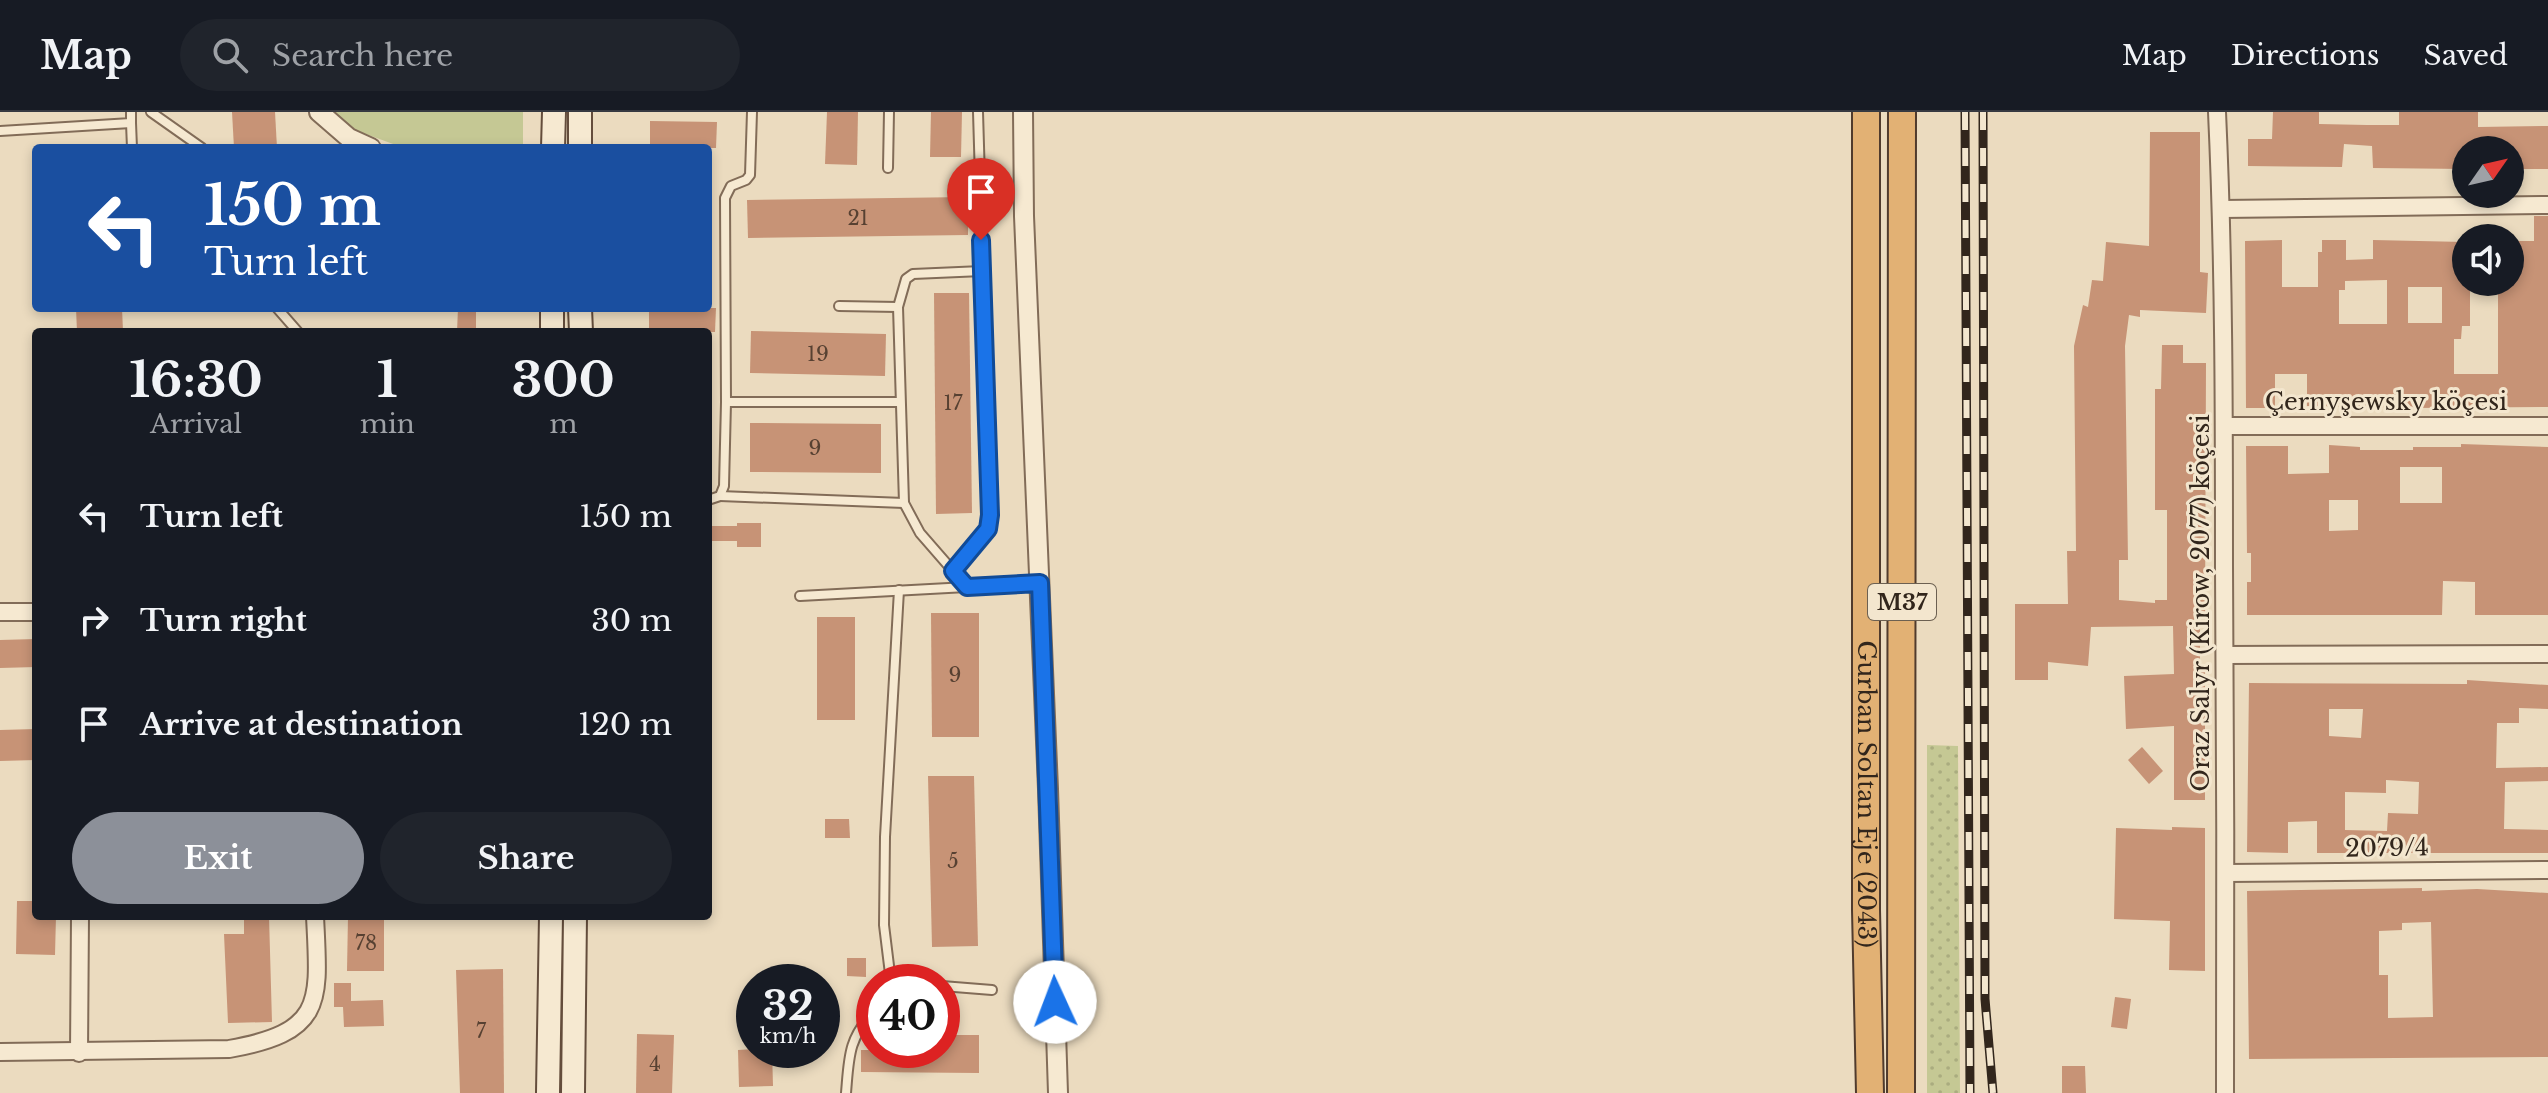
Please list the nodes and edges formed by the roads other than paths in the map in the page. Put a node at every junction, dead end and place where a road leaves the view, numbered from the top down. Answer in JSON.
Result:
{"nodes":[{"id":1,"x":131,"y":112,"type":"edge"},
{"id":2,"x":151,"y":112,"type":"edge"},
{"id":3,"x":319,"y":112,"type":"edge"},
{"id":4,"x":554,"y":112,"type":"edge"},
{"id":5,"x":580,"y":112,"type":"edge"},
{"id":6,"x":752,"y":112,"type":"edge"},
{"id":7,"x":889,"y":112,"type":"edge"},
{"id":8,"x":978,"y":112,"type":"edge"},
{"id":9,"x":1023,"y":112,"type":"edge"},
{"id":10,"x":1866,"y":112,"type":"edge"},
{"id":11,"x":1902,"y":112,"type":"edge"},
{"id":12,"x":2217,"y":112,"type":"edge"},
{"id":13,"x":131,"y":123,"type":"junction"},
{"id":14,"x":0,"y":131,"type":"edge"},
{"id":15,"x":132,"y":144,"type":"edge"},
{"id":16,"x":196,"y":144,"type":"edge"},
{"id":17,"x":362,"y":144,"type":"edge"},
{"id":18,"x":553,"y":144,"type":"edge"},
{"id":19,"x":580,"y":144,"type":"edge"},
{"id":20,"x":888,"y":168,"type":"dead end"},
{"id":21,"x":2548,"y":205,"type":"edge"},
{"id":22,"x":2222,"y":209,"type":"junction"},
{"id":23,"x":982,"y":271,"type":"junction"},
{"id":24,"x":839,"y":306,"type":"dead end"},
{"id":25,"x":898,"y":307,"type":"junction"},
{"id":26,"x":280,"y":312,"type":"edge"},
{"id":27,"x":294,"y":328,"type":"edge"},
{"id":28,"x":726,"y":402,"type":"junction"},
{"id":29,"x":900,"y":402,"type":"junction"},
{"id":30,"x":2224,"y":426,"type":"junction"},
{"id":31,"x":2548,"y":426,"type":"edge"},
{"id":32,"x":720,"y":496,"type":"junction"},
{"id":33,"x":712,"y":499,"type":"edge"},
{"id":34,"x":904,"y":503,"type":"junction"},
{"id":35,"x":953,"y":571,"type":"junction"},
{"id":36,"x":1040,"y":583,"type":"junction"},
{"id":37,"x":967,"y":587,"type":"junction"},
{"id":38,"x":899,"y":590,"type":"junction"},
{"id":39,"x":800,"y":596,"type":"dead end"},
{"id":40,"x":0,"y":612,"type":"edge"},
{"id":41,"x":32,"y":612,"type":"edge"},
{"id":42,"x":2548,"y":654,"type":"edge"},
{"id":43,"x":2225,"y":655,"type":"junction"},
{"id":44,"x":2548,"y":870,"type":"edge"},
{"id":45,"x":2227,"y":873,"type":"junction"},
{"id":46,"x":80,"y":920,"type":"edge"},
{"id":47,"x":315,"y":920,"type":"edge"},
{"id":48,"x":551,"y":920,"type":"edge"},
{"id":49,"x":575,"y":920,"type":"edge"},
{"id":50,"x":889,"y":964,"type":"edge"},
{"id":51,"x":960,"y":987,"type":"edge"},
{"id":52,"x":992,"y":990,"type":"dead end"},
{"id":53,"x":856,"y":1034,"type":"edge"},
{"id":54,"x":0,"y":1052,"type":"edge"},
{"id":55,"x":79,"y":1053,"type":"junction"},
{"id":56,"x":548,"y":1093,"type":"edge"},
{"id":57,"x":573,"y":1093,"type":"edge"},
{"id":58,"x":846,"y":1093,"type":"edge"},
{"id":59,"x":1058,"y":1093,"type":"edge"},
{"id":60,"x":1870,"y":1093,"type":"edge"},
{"id":61,"x":1901,"y":1093,"type":"edge"},
{"id":62,"x":2225,"y":1093,"type":"edge"}],
"edges":[{"from":1,"to":13,"type":"lane"},
{"from":2,"to":16,"type":"lane"},
{"from":3,"to":17,"type":"street"},
{"from":4,"to":18,"type":"main road"},
{"from":5,"to":19,"type":"main road"},
{"from":6,"to":28,"type":"lane"},
{"from":7,"to":20,"type":"lane"},
{"from":8,"to":23,"type":"lane"},
{"from":9,"to":36,"type":"street"},
{"from":10,"to":60,"type":"highway","name":"Gurban Soltan Eje (2043)","number":"M37"},
{"from":11,"to":61,"type":"highway","name":"Gurban Soltan Eje (2043)","number":"M37"},
{"from":12,"to":22,"type":"street","name":"Oraz Salyr (Kirow, 2077) köçesi"},
{"from":13,"to":14,"type":"lane"},
{"from":13,"to":15,"type":"lane"},
{"from":21,"to":22,"type":"street"},
{"from":22,"to":30,"type":"street","name":"Oraz Salyr (Kirow, 2077) köçesi"},
{"from":23,"to":25,"type":"lane"},
{"from":23,"to":35,"type":"lane"},
{"from":24,"to":25,"type":"lane"},
{"from":25,"to":29,"type":"lane"},
{"from":26,"to":27,"type":"lane"},
{"from":28,"to":29,"type":"lane"},
{"from":28,"to":32,"type":"lane"},
{"from":29,"to":34,"type":"lane"},
{"from":30,"to":31,"type":"street","name":"Çernyşewsky köçesi"},
{"from":30,"to":43,"type":"street","name":"Oraz Salyr (Kirow, 2077) köçesi"},
{"from":32,"to":33,"type":"lane"},
{"from":32,"to":34,"type":"lane"},
{"from":34,"to":35,"type":"lane"},
{"from":35,"to":37,"type":"lane"},
{"from":36,"to":37,"type":"lane"},
{"from":36,"to":59,"type":"street"},
{"from":37,"to":38,"type":"lane"},
{"from":38,"to":39,"type":"lane"},
{"from":38,"to":50,"type":"lane"},
{"from":40,"to":41,"type":"street"},
{"from":42,"to":43,"type":"street"},
{"from":43,"to":45,"type":"street","name":"Oraz Salyr (Kirow, 2077) köçesi"},
{"from":44,"to":45,"type":"street","name":"2079/4","number":"2079/4"},
{"from":45,"to":62,"type":"street","name":"Oraz Salyr (Kirow, 2077) köçesi"},
{"from":46,"to":55,"type":"street"},
{"from":47,"to":55,"type":"street"},
{"from":48,"to":56,"type":"main road"},
{"from":49,"to":57,"type":"main road"},
{"from":51,"to":52,"type":"lane"},
{"from":53,"to":58,"type":"lane"},
{"from":54,"to":55,"type":"street"}]}
